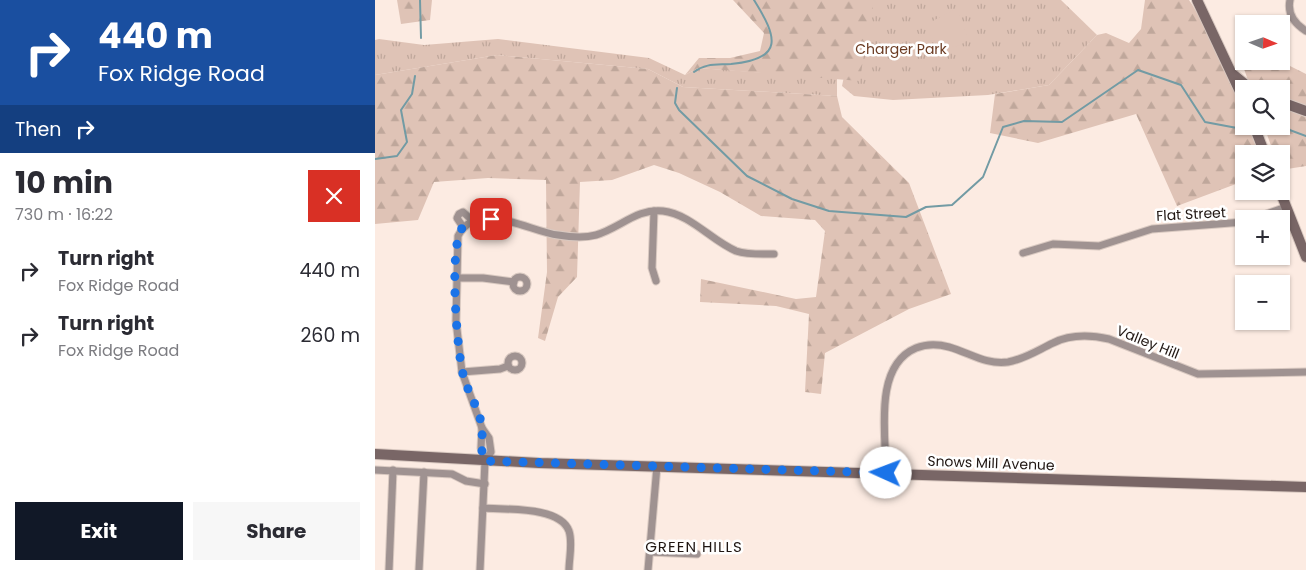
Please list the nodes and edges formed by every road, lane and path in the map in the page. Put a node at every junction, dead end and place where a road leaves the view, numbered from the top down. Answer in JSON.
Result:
{"nodes":[{"id":1,"x":1197,"y":0,"type":"edge"},
{"id":2,"x":1290,"y":0,"type":"edge"},
{"id":3,"x":1306,"y":31,"type":"edge"},
{"id":4,"x":1236,"y":80,"type":"edge"},
{"id":5,"x":1290,"y":105,"type":"edge"},
{"id":6,"x":1306,"y":111,"type":"edge"},
{"id":7,"x":1283,"y":200,"type":"edge"},
{"id":8,"x":1286,"y":207,"type":"junction"},
{"id":9,"x":1278,"y":210,"type":"edge"},
{"id":10,"x":654,"y":211,"type":"junction"},
{"id":11,"x":473,"y":221,"type":"junction"},
{"id":12,"x":1235,"y":223,"type":"edge"},
{"id":13,"x":463,"y":227,"type":"junction"},
{"id":14,"x":1023,"y":252,"type":"dead end"},
{"id":15,"x":774,"y":254,"type":"dead end"},
{"id":16,"x":1306,"y":258,"type":"edge"},
{"id":17,"x":456,"y":278,"type":"junction"},
{"id":18,"x":656,"y":280,"type":"dead end"},
{"id":19,"x":513,"y":282,"type":"dead end"},
{"id":20,"x":509,"y":366,"type":"dead end"},
{"id":21,"x":462,"y":372,"type":"junction"},
{"id":22,"x":1306,"y":372,"type":"edge"},
{"id":23,"x":375,"y":454,"type":"edge"},
{"id":24,"x":485,"y":461,"type":"junction"},
{"id":25,"x":657,"y":466,"type":"junction"},
{"id":26,"x":375,"y":470,"type":"edge"},
{"id":27,"x":393,"y":470,"type":"junction"},
{"id":28,"x":424,"y":472,"type":"junction"},
{"id":29,"x":886,"y":473,"type":"junction"},
{"id":30,"x":485,"y":484,"type":"junction"},
{"id":31,"x":1306,"y":487,"type":"edge"},
{"id":32,"x":483,"y":508,"type":"junction"},
{"id":33,"x":650,"y":552,"type":"junction"},
{"id":34,"x":697,"y":554,"type":"dead end"},
{"id":35,"x":389,"y":570,"type":"edge"},
{"id":36,"x":419,"y":570,"type":"edge"},
{"id":37,"x":480,"y":570,"type":"edge"},
{"id":38,"x":569,"y":570,"type":"edge"},
{"id":39,"x":648,"y":570,"type":"edge"}],
"edges":[{"from":1,"to":4,"type":"main road"},
{"from":2,"to":3,"type":"street"},
{"from":5,"to":6,"type":"main road"},
{"from":7,"to":8,"type":"main road"},
{"from":8,"to":9,"type":"street"},
{"from":8,"to":16,"type":"main road"},
{"from":10,"to":11,"type":"street"},
{"from":10,"to":15,"type":"street"},
{"from":10,"to":18,"type":"street"},
{"from":11,"to":13,"type":"street"},
{"from":11,"to":13,"type":"street"},
{"from":12,"to":14,"type":"street","name":"Flat Street"},
{"from":13,"to":17,"type":"street"},
{"from":17,"to":19,"type":"street"},
{"from":17,"to":21,"type":"street"},
{"from":20,"to":21,"type":"street"},
{"from":21,"to":24,"type":"street"},
{"from":22,"to":29,"type":"street","name":"Valley Hill"},
{"from":23,"to":24,"type":"main road","name":"Snows Mill Avenue"},
{"from":24,"to":25,"type":"main road","name":"Snows Mill Avenue"},
{"from":24,"to":30,"type":"street"},
{"from":25,"to":29,"type":"main road","name":"Snows Mill Avenue"},
{"from":25,"to":33,"type":"street"},
{"from":26,"to":27,"type":"street"},
{"from":27,"to":28,"type":"street"},
{"from":27,"to":35,"type":"street"},
{"from":28,"to":30,"type":"street"},
{"from":28,"to":36,"type":"street"},
{"from":29,"to":31,"type":"main road","name":"Snows Mill Avenue"},
{"from":30,"to":32,"type":"street"},
{"from":32,"to":37,"type":"street"},
{"from":32,"to":38,"type":"street"},
{"from":33,"to":34,"type":"street"},
{"from":33,"to":39,"type":"street"}]}
